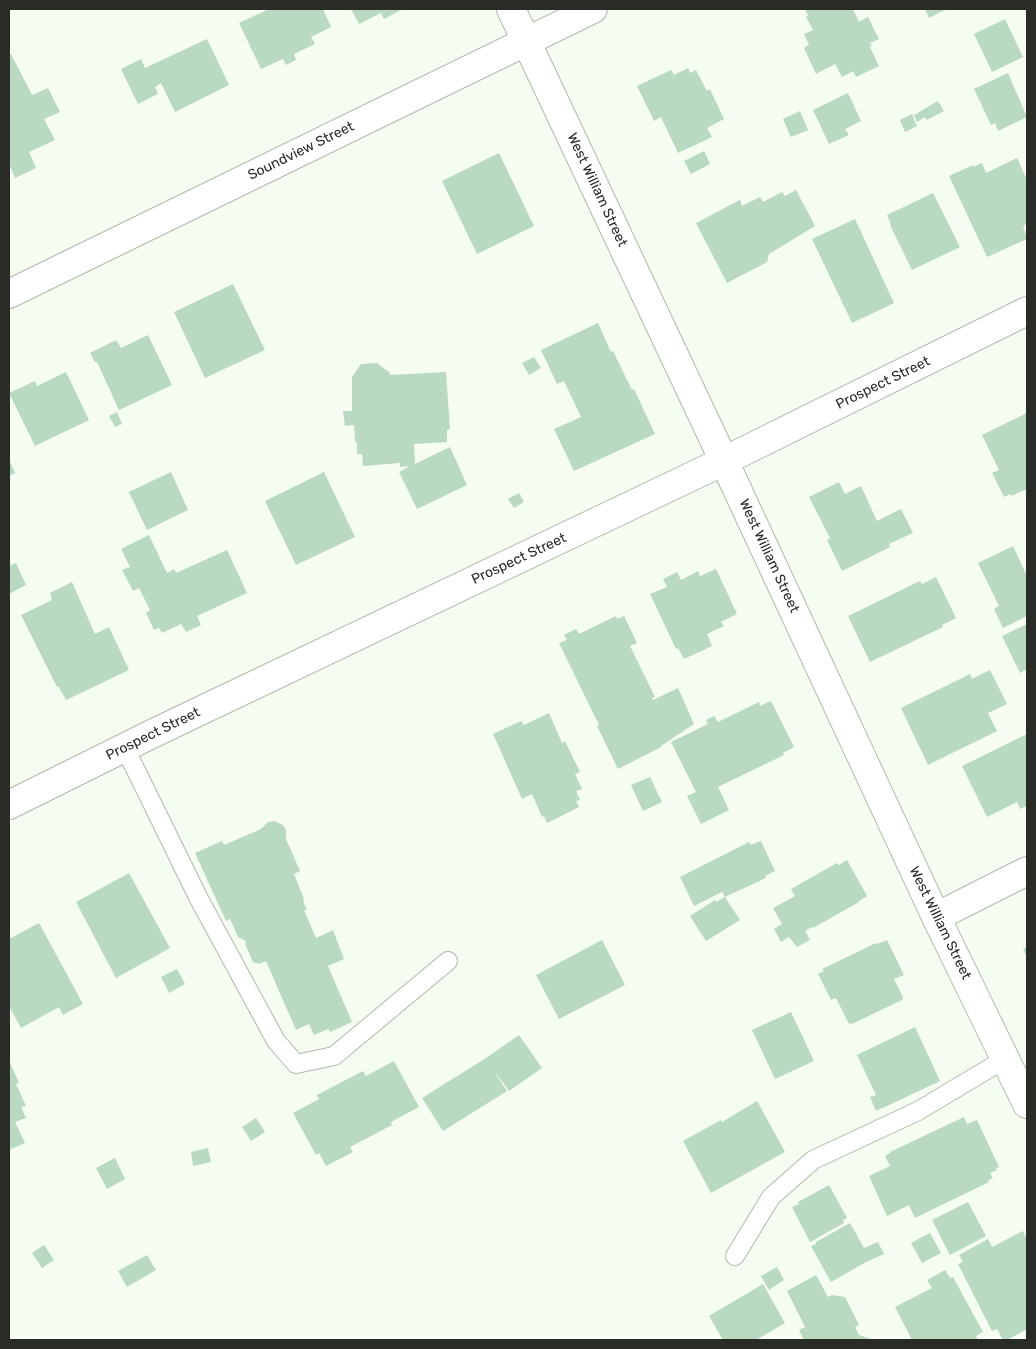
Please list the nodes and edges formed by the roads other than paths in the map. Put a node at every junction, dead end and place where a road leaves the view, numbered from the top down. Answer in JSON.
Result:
{"nodes":[{"id":1,"x":511,"y":9,"type":"edge"},
{"id":2,"x":593,"y":9,"type":"edge"},
{"id":3,"x":526,"y":40,"type":"junction"},
{"id":4,"x":9,"y":294,"type":"edge"},
{"id":5,"x":1027,"y":311,"type":"edge"},
{"id":6,"x":724,"y":461,"type":"junction"},
{"id":7,"x":125,"y":748,"type":"junction"},
{"id":8,"x":9,"y":805,"type":"edge"},
{"id":9,"x":1027,"y":871,"type":"edge"},
{"id":10,"x":936,"y":917,"type":"junction"},
{"id":11,"x":448,"y":961,"type":"dead end"},
{"id":12,"x":1005,"y":1059,"type":"junction"},
{"id":13,"x":1027,"y":1104,"type":"edge"},
{"id":14,"x":735,"y":1256,"type":"dead end"}],
"edges":[{"from":1,"to":3,"type":"street","name":"West William Street"},
{"from":2,"to":3,"type":"street","name":"Soundview Street"},
{"from":3,"to":4,"type":"street","name":"Soundview Street"},
{"from":3,"to":6,"type":"street","name":"West William Street"},
{"from":5,"to":6,"type":"street","name":"Prospect Street"},
{"from":6,"to":7,"type":"street","name":"Prospect Street"},
{"from":6,"to":10,"type":"street","name":"West William Street"},
{"from":7,"to":8,"type":"street","name":"Prospect Street"},
{"from":7,"to":11,"type":"lane"},
{"from":9,"to":10,"type":"street"},
{"from":10,"to":12,"type":"street","name":"West William Street"},
{"from":12,"to":13,"type":"street","name":"West William Street"},
{"from":12,"to":14,"type":"lane"}]}
